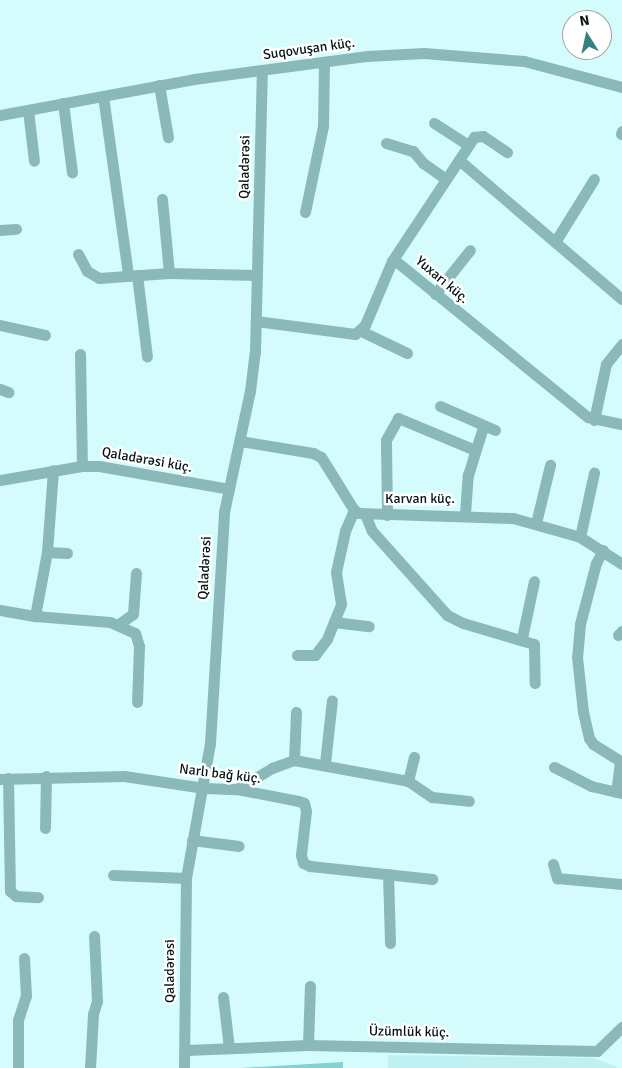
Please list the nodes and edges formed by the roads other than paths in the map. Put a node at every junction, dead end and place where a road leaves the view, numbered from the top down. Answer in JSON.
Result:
{"nodes":[{"id":1,"x":324,"y":64,"type":"junction"},
{"id":2,"x":262,"y":70,"type":"junction"},
{"id":3,"x":159,"y":85,"type":"junction"},
{"id":4,"x":622,"y":87,"type":"edge"},
{"id":5,"x":103,"y":96,"type":"junction"},
{"id":6,"x":63,"y":103,"type":"junction"},
{"id":7,"x":28,"y":110,"type":"junction"},
{"id":8,"x":0,"y":115,"type":"edge"},
{"id":9,"x":434,"y":123,"type":"dead end"},
{"id":10,"x":168,"y":137,"type":"dead end"},
{"id":11,"x":386,"y":143,"type":"dead end"},
{"id":12,"x":468,"y":145,"type":"junction"},
{"id":13,"x":507,"y":152,"type":"dead end"},
{"id":14,"x":459,"y":160,"type":"junction"},
{"id":15,"x":34,"y":161,"type":"dead end"},
{"id":16,"x":72,"y":172,"type":"dead end"},
{"id":17,"x":446,"y":179,"type":"junction"},
{"id":18,"x":594,"y":179,"type":"dead end"},
{"id":19,"x":162,"y":199,"type":"dead end"},
{"id":20,"x":304,"y":212,"type":"dead end"},
{"id":21,"x":16,"y":229,"type":"dead end"},
{"id":22,"x":0,"y":230,"type":"edge"},
{"id":23,"x":555,"y":242,"type":"junction"},
{"id":24,"x":470,"y":250,"type":"dead end"},
{"id":25,"x":78,"y":254,"type":"dead end"},
{"id":26,"x":392,"y":261,"type":"junction"},
{"id":27,"x":169,"y":273,"type":"junction"},
{"id":28,"x":132,"y":275,"type":"junction"},
{"id":29,"x":257,"y":275,"type":"junction"},
{"id":30,"x":436,"y":294,"type":"junction"},
{"id":31,"x":622,"y":300,"type":"edge"},
{"id":32,"x":256,"y":321,"type":"junction"},
{"id":33,"x":0,"y":325,"type":"edge"},
{"id":34,"x":361,"y":332,"type":"junction"},
{"id":35,"x":45,"y":335,"type":"dead end"},
{"id":36,"x":622,"y":344,"type":"edge"},
{"id":37,"x":80,"y":354,"type":"dead end"},
{"id":38,"x":407,"y":354,"type":"dead end"},
{"id":39,"x":147,"y":356,"type":"dead end"},
{"id":40,"x":440,"y":406,"type":"dead end"},
{"id":41,"x":594,"y":420,"type":"junction"},
{"id":42,"x":622,"y":424,"type":"edge"},
{"id":43,"x":483,"y":427,"type":"junction"},
{"id":44,"x":496,"y":430,"type":"dead end"},
{"id":45,"x":240,"y":441,"type":"junction"},
{"id":46,"x":475,"y":450,"type":"junction"},
{"id":47,"x":550,"y":465,"type":"dead end"},
{"id":48,"x":82,"y":466,"type":"junction"},
{"id":49,"x":53,"y":470,"type":"junction"},
{"id":50,"x":594,"y":473,"type":"dead end"},
{"id":51,"x":0,"y":480,"type":"edge"},
{"id":52,"x":229,"y":489,"type":"junction"},
{"id":53,"x":359,"y":512,"type":"junction"},
{"id":54,"x":465,"y":514,"type":"junction"},
{"id":55,"x":387,"y":515,"type":"junction"},
{"id":56,"x":536,"y":523,"type":"junction"},
{"id":57,"x":580,"y":537,"type":"junction"},
{"id":58,"x":604,"y":550,"type":"junction"},
{"id":59,"x":48,"y":552,"type":"junction"},
{"id":60,"x":67,"y":553,"type":"dead end"},
{"id":61,"x":622,"y":564,"type":"edge"},
{"id":62,"x":136,"y":573,"type":"dead end"},
{"id":63,"x":534,"y":581,"type":"dead end"},
{"id":64,"x":0,"y":610,"type":"edge"},
{"id":65,"x":35,"y":616,"type":"junction"},
{"id":66,"x":334,"y":622,"type":"junction"},
{"id":67,"x":119,"y":624,"type":"junction"},
{"id":68,"x":369,"y":626,"type":"dead end"},
{"id":69,"x":522,"y":638,"type":"junction"},
{"id":70,"x":297,"y":655,"type":"dead end"},
{"id":71,"x":535,"y":683,"type":"dead end"},
{"id":72,"x":332,"y":700,"type":"dead end"},
{"id":73,"x":137,"y":702,"type":"dead end"},
{"id":74,"x":296,"y":712,"type":"dead end"},
{"id":75,"x":414,"y":757,"type":"dead end"},
{"id":76,"x":294,"y":760,"type":"junction"},
{"id":77,"x":325,"y":763,"type":"junction"},
{"id":78,"x":554,"y":766,"type":"dead end"},
{"id":79,"x":46,"y":776,"type":"junction"},
{"id":80,"x":4,"y":778,"type":"edge"},
{"id":81,"x":408,"y":781,"type":"junction"},
{"id":82,"x":204,"y":788,"type":"junction"},
{"id":83,"x":237,"y":789,"type":"junction"},
{"id":84,"x":619,"y":793,"type":"edge"},
{"id":85,"x":469,"y":801,"type":"dead end"},
{"id":86,"x":45,"y":828,"type":"dead end"},
{"id":87,"x":192,"y":840,"type":"junction"},
{"id":88,"x":239,"y":846,"type":"dead end"},
{"id":89,"x":553,"y":864,"type":"dead end"},
{"id":90,"x":388,"y":874,"type":"junction"},
{"id":91,"x":113,"y":875,"type":"dead end"},
{"id":92,"x":186,"y":878,"type":"junction"},
{"id":93,"x":432,"y":879,"type":"dead end"},
{"id":94,"x":622,"y":884,"type":"edge"},
{"id":95,"x":38,"y":897,"type":"dead end"},
{"id":96,"x":94,"y":936,"type":"dead end"},
{"id":97,"x":390,"y":943,"type":"dead end"},
{"id":98,"x":24,"y":958,"type":"dead end"},
{"id":99,"x":310,"y":986,"type":"dead end"},
{"id":100,"x":222,"y":996,"type":"dead end"},
{"id":101,"x":622,"y":1027,"type":"edge"},
{"id":102,"x":308,"y":1045,"type":"junction"},
{"id":103,"x":229,"y":1048,"type":"junction"},
{"id":104,"x":186,"y":1050,"type":"junction"},
{"id":105,"x":18,"y":1068,"type":"edge"},
{"id":106,"x":90,"y":1068,"type":"edge"},
{"id":107,"x":184,"y":1068,"type":"edge"}],
"edges":[{"from":1,"to":2,"type":"street","name":"Suqovuşan küç."},
{"from":1,"to":4,"type":"street","name":"Suqovuşan küç."},
{"from":1,"to":20,"type":"street"},
{"from":2,"to":3,"type":"street","name":"Suqovuşan küç."},
{"from":2,"to":29,"type":"street","name":"Qaladərəsi"},
{"from":3,"to":5,"type":"street","name":"Suqovuşan küç."},
{"from":3,"to":10,"type":"street"},
{"from":5,"to":6,"type":"street","name":"Suqovuşan küç."},
{"from":5,"to":28,"type":"street"},
{"from":6,"to":7,"type":"street","name":"Suqovuşan küç."},
{"from":6,"to":16,"type":"street"},
{"from":7,"to":8,"type":"street","name":"Suqovuşan küç."},
{"from":7,"to":15,"type":"street"},
{"from":9,"to":12,"type":"street"},
{"from":11,"to":17,"type":"street"},
{"from":12,"to":13,"type":"street"},
{"from":12,"to":14,"type":"street"},
{"from":14,"to":17,"type":"street"},
{"from":14,"to":23,"type":"street"},
{"from":17,"to":26,"type":"street"},
{"from":18,"to":23,"type":"street"},
{"from":19,"to":27,"type":"street"},
{"from":21,"to":22,"type":"street"},
{"from":23,"to":31,"type":"street"},
{"from":24,"to":30,"type":"street"},
{"from":25,"to":28,"type":"street"},
{"from":26,"to":30,"type":"street","name":"Yuxarı küç."},
{"from":26,"to":34,"type":"street"},
{"from":27,"to":28,"type":"street"},
{"from":27,"to":29,"type":"street"},
{"from":28,"to":39,"type":"street"},
{"from":29,"to":32,"type":"street","name":"Qaladərəsi"},
{"from":30,"to":41,"type":"street","name":"Yuxarı küç."},
{"from":32,"to":34,"type":"street"},
{"from":32,"to":45,"type":"street","name":"Qaladərəsi"},
{"from":33,"to":35,"type":"street"},
{"from":34,"to":38,"type":"street"},
{"from":36,"to":41,"type":"street"},
{"from":37,"to":48,"type":"street"},
{"from":40,"to":43,"type":"street"},
{"from":41,"to":42,"type":"street"},
{"from":43,"to":44,"type":"street"},
{"from":43,"to":46,"type":"street"},
{"from":45,"to":52,"type":"street","name":"Qaladərəsi"},
{"from":45,"to":53,"type":"street"},
{"from":46,"to":54,"type":"street"},
{"from":46,"to":55,"type":"street"},
{"from":47,"to":56,"type":"street"},
{"from":48,"to":49,"type":"street","name":"Qaladərəsi küç."},
{"from":48,"to":52,"type":"street","name":"Qaladərəsi küç."},
{"from":49,"to":51,"type":"street","name":"Qaladərəsi küç."},
{"from":49,"to":59,"type":"street"},
{"from":50,"to":57,"type":"street"},
{"from":52,"to":82,"type":"street","name":"Qaladərəsi"},
{"from":53,"to":55,"type":"street","name":"Karvan küç."},
{"from":53,"to":66,"type":"street"},
{"from":53,"to":69,"type":"street"},
{"from":54,"to":55,"type":"street","name":"Karvan küç."},
{"from":54,"to":56,"type":"street","name":"Karvan küç."},
{"from":56,"to":57,"type":"street","name":"Karvan küç."},
{"from":57,"to":58,"type":"street","name":"Karvan küç."},
{"from":58,"to":61,"type":"street","name":"Karvan küç."},
{"from":58,"to":84,"type":"street"},
{"from":59,"to":60,"type":"street"},
{"from":59,"to":65,"type":"street"},
{"from":62,"to":67,"type":"street"},
{"from":63,"to":69,"type":"street"},
{"from":64,"to":65,"type":"street"},
{"from":65,"to":67,"type":"street"},
{"from":66,"to":68,"type":"street"},
{"from":66,"to":70,"type":"street"},
{"from":67,"to":73,"type":"street"},
{"from":69,"to":71,"type":"street"},
{"from":72,"to":77,"type":"street"},
{"from":74,"to":76,"type":"street"},
{"from":75,"to":81,"type":"street"},
{"from":76,"to":77,"type":"street"},
{"from":76,"to":83,"type":"street"},
{"from":77,"to":81,"type":"street"},
{"from":78,"to":84,"type":"street"},
{"from":79,"to":80,"type":"street","name":"Narlı bağ küç."},
{"from":79,"to":82,"type":"street","name":"Narlı bağ küç."},
{"from":79,"to":86,"type":"street"},
{"from":80,"to":95,"type":"street"},
{"from":81,"to":85,"type":"street"},
{"from":82,"to":83,"type":"street","name":"Narlı bağ küç."},
{"from":82,"to":87,"type":"street","name":"Qaladərəsi"},
{"from":83,"to":90,"type":"street","name":"Narlı bağ küç."},
{"from":87,"to":88,"type":"street"},
{"from":87,"to":92,"type":"street","name":"Qaladərəsi"},
{"from":89,"to":94,"type":"street"},
{"from":90,"to":93,"type":"street","name":"Narlı bağ küç."},
{"from":90,"to":97,"type":"street"},
{"from":91,"to":92,"type":"street"},
{"from":92,"to":104,"type":"street","name":"Qaladərəsi"},
{"from":96,"to":106,"type":"street"},
{"from":98,"to":105,"type":"street"},
{"from":99,"to":102,"type":"street"},
{"from":100,"to":103,"type":"street"},
{"from":101,"to":102,"type":"street","name":"Üzümlük küç."},
{"from":102,"to":103,"type":"street","name":"Üzümlük küç."},
{"from":103,"to":104,"type":"street","name":"Üzümlük küç."},
{"from":104,"to":107,"type":"street","name":"Qaladərəsi"}]}
